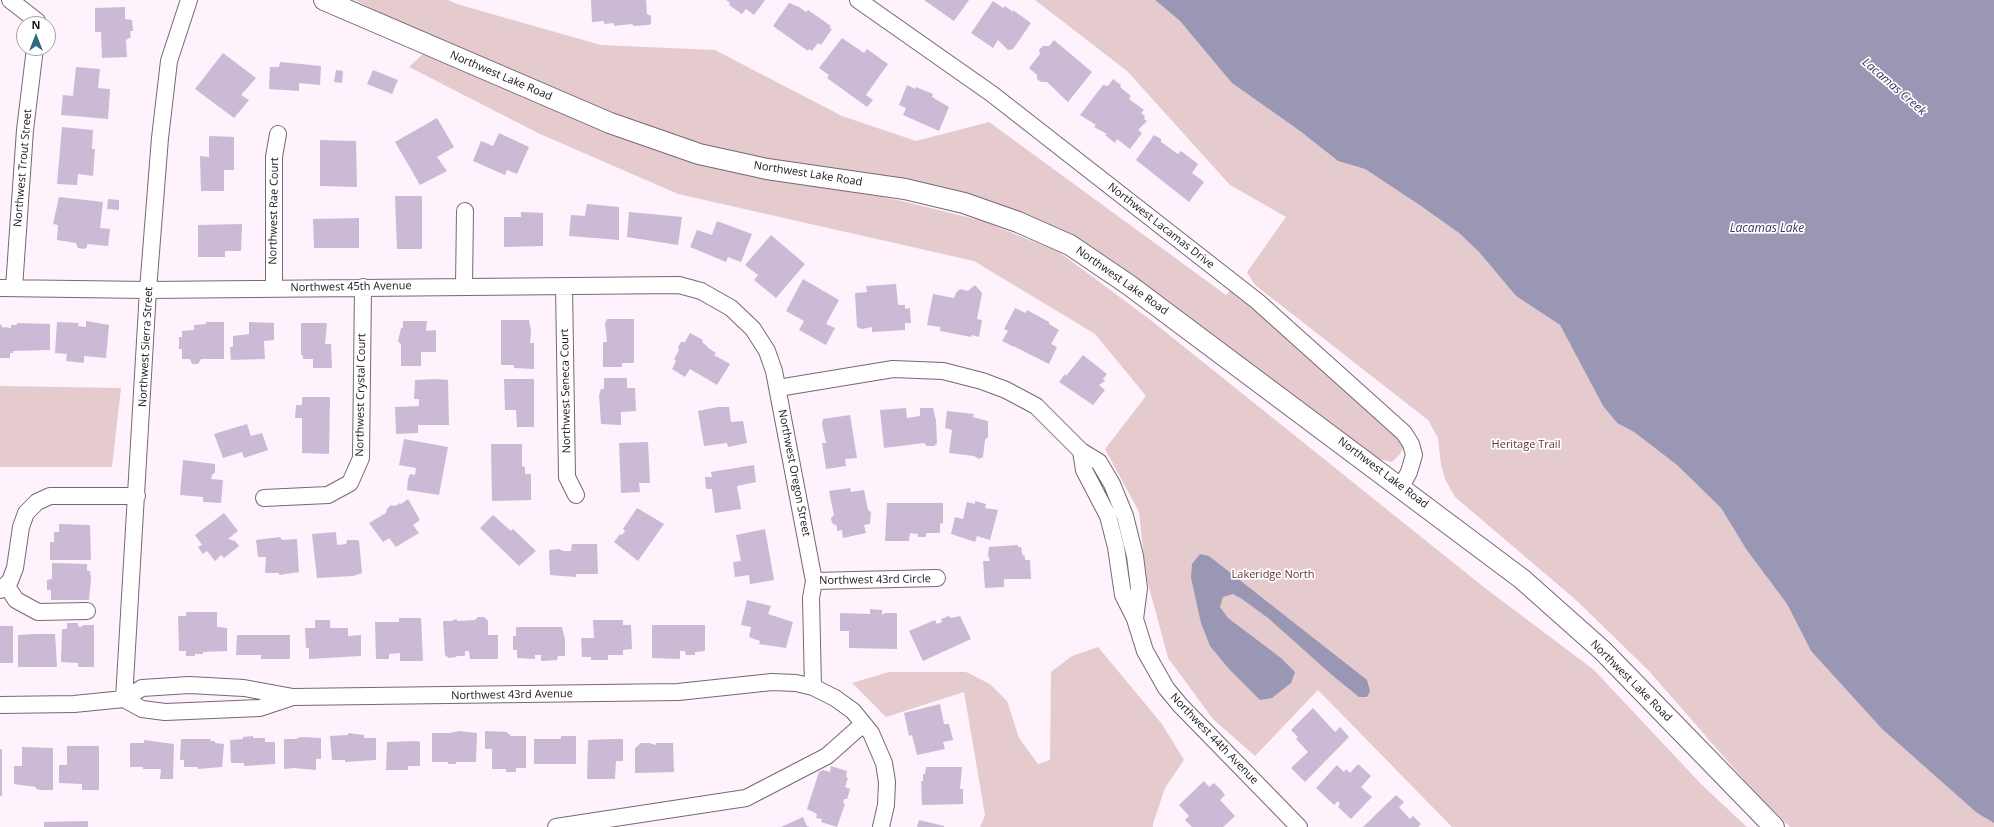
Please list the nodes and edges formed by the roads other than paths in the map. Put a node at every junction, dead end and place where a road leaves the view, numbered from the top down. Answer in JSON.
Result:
{"nodes":[{"id":1,"x":10,"y":0,"type":"edge"},
{"id":2,"x":189,"y":0,"type":"edge"},
{"id":3,"x":324,"y":0,"type":"edge"},
{"id":4,"x":858,"y":0,"type":"edge"},
{"id":5,"x":29,"y":16,"type":"edge"},
{"id":6,"x":34,"y":56,"type":"edge"},
{"id":7,"x":278,"y":134,"type":"dead end"},
{"id":8,"x":465,"y":211,"type":"dead end"},
{"id":9,"x":464,"y":286,"type":"junction"},
{"id":10,"x":564,"y":286,"type":"junction"},
{"id":11,"x":363,"y":287,"type":"junction"},
{"id":12,"x":7,"y":288,"type":"edge"},
{"id":13,"x":274,"y":288,"type":"junction"},
{"id":14,"x":148,"y":290,"type":"junction"},
{"id":15,"x":701,"y":291,"type":"joint"},
{"id":16,"x":778,"y":388,"type":"junction"},
{"id":17,"x":1401,"y":487,"type":"junction"},
{"id":18,"x":576,"y":495,"type":"dead end"},
{"id":19,"x":137,"y":496,"type":"junction"},
{"id":20,"x":264,"y":498,"type":"dead end"},
{"id":21,"x":937,"y":578,"type":"dead end"},
{"id":22,"x":814,"y":581,"type":"junction"},
{"id":23,"x":3,"y":587,"type":"edge"},
{"id":24,"x":87,"y":611,"type":"dead end"},
{"id":25,"x":813,"y":687,"type":"junction"},
{"id":26,"x":293,"y":697,"type":"junction"},
{"id":27,"x":124,"y":699,"type":"junction"},
{"id":28,"x":0,"y":705,"type":"edge"},
{"id":29,"x":863,"y":724,"type":"junction"},
{"id":30,"x":556,"y":827,"type":"edge"},
{"id":31,"x":881,"y":827,"type":"edge"},
{"id":32,"x":1299,"y":827,"type":"edge"},
{"id":33,"x":1774,"y":827,"type":"edge"}],
"edges":[{"from":1,"to":5,"type":"street"},
{"from":2,"to":14,"type":"street","name":"Northwest Sierra Street"},
{"from":3,"to":17,"type":"main road","name":"Northwest Lake Road"},
{"from":4,"to":17,"type":"street","name":"Northwest Lacamas Drive"},
{"from":6,"to":12,"type":"street","name":"Northwest Trout Street"},
{"from":7,"to":13,"type":"street","name":"Northwest Rae Court"},
{"from":8,"to":9,"type":"street"},
{"from":9,"to":10,"type":"street","name":"Northwest 45th Avenue"},
{"from":9,"to":11,"type":"street","name":"Northwest 45th Avenue"},
{"from":10,"to":15,"type":"street","name":"Northwest 45th Avenue"},
{"from":10,"to":18,"type":"street","name":"Northwest Seneca Court"},
{"from":11,"to":13,"type":"street","name":"Northwest 45th Avenue"},
{"from":11,"to":20,"type":"street","name":"Northwest Crystal Court"},
{"from":12,"to":14,"type":"street","name":"Northwest 45th Avenue"},
{"from":13,"to":14,"type":"street","name":"Northwest 45th Avenue"},
{"from":14,"to":19,"type":"street","name":"Northwest Sierra Street"},
{"from":15,"to":16,"type":"street","name":"Northwest Oregon Street"},
{"from":16,"to":22,"type":"street","name":"Northwest Oregon Street"},
{"from":16,"to":32,"type":"street","name":"Northwest 44th Avenue"},
{"from":17,"to":33,"type":"main road","name":"Northwest Lake Road"},
{"from":19,"to":23,"type":"street"},
{"from":19,"to":27,"type":"street","name":"Northwest Sierra Street"},
{"from":21,"to":22,"type":"street","name":"Northwest 43rd Circle"},
{"from":22,"to":25,"type":"street","name":"Northwest Oregon Street"},
{"from":23,"to":24,"type":"street"},
{"from":25,"to":26,"type":"street","name":"Northwest 43rd Avenue"},
{"from":25,"to":29,"type":"street","name":"Northwest 43rd Avenue"},
{"from":26,"to":27,"type":"street","name":"Northwest 43rd Avenue"},
{"from":26,"to":27,"type":"street","name":"Northwest 43rd Avenue"},
{"from":27,"to":28,"type":"street","name":"Northwest 43rd Avenue"},
{"from":29,"to":30,"type":"street"},
{"from":29,"to":31,"type":"street","name":"Northwest 43rd Avenue"}]}
